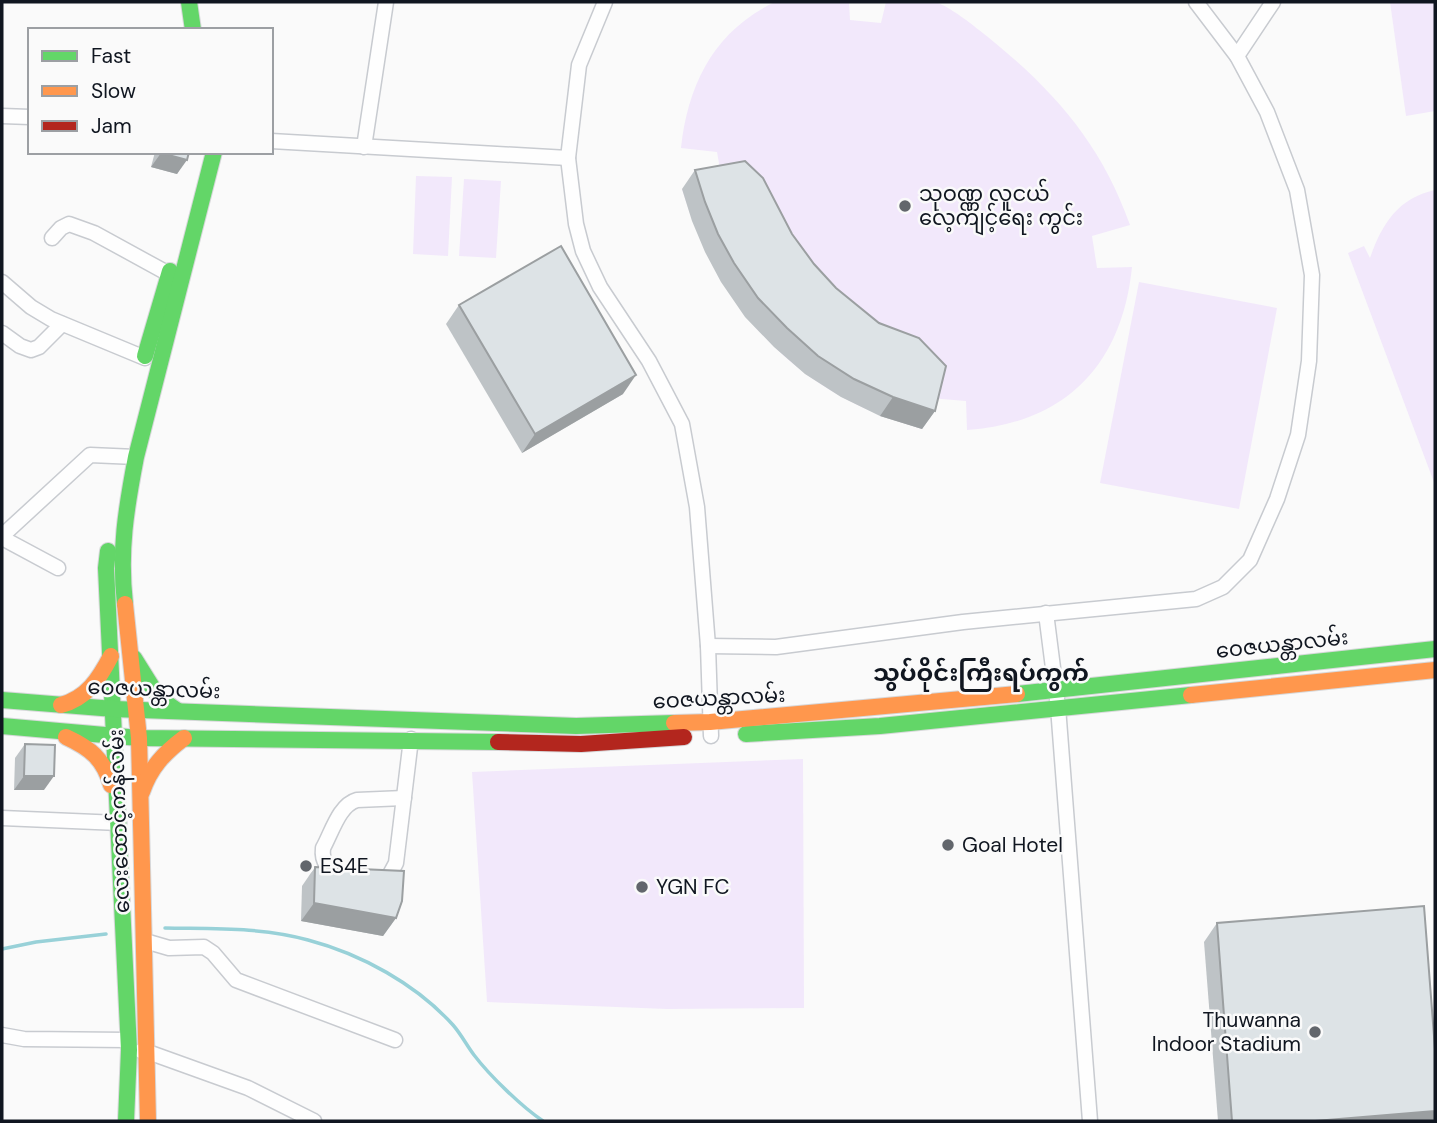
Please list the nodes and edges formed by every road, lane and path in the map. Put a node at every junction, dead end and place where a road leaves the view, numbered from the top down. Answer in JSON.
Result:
{"nodes":[{"id":1,"x":189,"y":2,"type":"edge"},
{"id":2,"x":203,"y":2,"type":"edge"},
{"id":3,"x":386,"y":2,"type":"edge"},
{"id":4,"x":605,"y":2,"type":"edge"},
{"id":5,"x":1196,"y":2,"type":"edge"},
{"id":6,"x":1273,"y":2,"type":"edge"},
{"id":7,"x":193,"y":28,"type":"edge"},
{"id":8,"x":207,"y":28,"type":"edge"},
{"id":9,"x":1237,"y":56,"type":"junction"},
{"id":10,"x":2,"y":116,"type":"edge"},
{"id":11,"x":28,"y":117,"type":"edge"},
{"id":12,"x":273,"y":141,"type":"edge"},
{"id":13,"x":364,"y":147,"type":"junction"},
{"id":14,"x":201,"y":154,"type":"edge"},
{"id":15,"x":213,"y":154,"type":"edge"},
{"id":16,"x":568,"y":158,"type":"junction"},
{"id":17,"x":197,"y":195,"type":"junction"},
{"id":18,"x":52,"y":238,"type":"dead end"},
{"id":19,"x":169,"y":274,"type":"junction"},
{"id":20,"x":2,"y":282,"type":"edge"},
{"id":21,"x":165,"y":318,"type":"junction"},
{"id":22,"x":62,"y":324,"type":"junction"},
{"id":23,"x":2,"y":333,"type":"edge"},
{"id":24,"x":145,"y":358,"type":"junction"},
{"id":25,"x":128,"y":457,"type":"junction"},
{"id":26,"x":2,"y":537,"type":"edge"},
{"id":27,"x":58,"y":568,"type":"dead end"},
{"id":28,"x":1046,"y":614,"type":"junction"},
{"id":29,"x":708,"y":646,"type":"junction"},
{"id":30,"x":1435,"y":649,"type":"edge"},
{"id":31,"x":130,"y":651,"type":"junction"},
{"id":32,"x":111,"y":656,"type":"junction"},
{"id":33,"x":1310,"y":662,"type":"junction"},
{"id":34,"x":1435,"y":670,"type":"edge"},
{"id":35,"x":1312,"y":683,"type":"junction"},
{"id":36,"x":1057,"y":699,"type":"junction"},
{"id":37,"x":2,"y":701,"type":"edge"},
{"id":38,"x":57,"y":706,"type":"junction"},
{"id":39,"x":114,"y":709,"type":"junction"},
{"id":40,"x":136,"y":709,"type":"junction"},
{"id":41,"x":178,"y":711,"type":"junction"},
{"id":42,"x":2,"y":726,"type":"edge"},
{"id":43,"x":710,"y":729,"type":"junction"},
{"id":44,"x":53,"y":731,"type":"junction"},
{"id":45,"x":115,"y":737,"type":"junction"},
{"id":46,"x":139,"y":738,"type":"junction"},
{"id":47,"x":184,"y":738,"type":"junction"},
{"id":48,"x":411,"y":739,"type":"junction"},
{"id":49,"x":404,"y":798,"type":"junction"},
{"id":50,"x":140,"y":802,"type":"junction"},
{"id":51,"x":119,"y":817,"type":"junction"},
{"id":52,"x":2,"y":818,"type":"edge"},
{"id":53,"x":145,"y":941,"type":"junction"},
{"id":54,"x":2,"y":1035,"type":"edge"},
{"id":55,"x":394,"y":1040,"type":"dead end"},
{"id":56,"x":128,"y":1045,"type":"junction"},
{"id":57,"x":148,"y":1052,"type":"junction"},
{"id":58,"x":126,"y":1121,"type":"edge"},
{"id":59,"x":148,"y":1121,"type":"edge"},
{"id":60,"x":314,"y":1121,"type":"edge"},
{"id":61,"x":1090,"y":1121,"type":"edge"}],
"edges":[{"from":1,"to":7,"type":"main road"},
{"from":2,"to":8,"type":"main road"},
{"from":3,"to":13,"type":"street"},
{"from":4,"to":16,"type":"street"},
{"from":5,"to":9,"type":"street"},
{"from":6,"to":9,"type":"street"},
{"from":9,"to":28,"type":"street"},
{"from":10,"to":11,"type":"street"},
{"from":12,"to":13,"type":"street"},
{"from":13,"to":16,"type":"street"},
{"from":14,"to":17,"type":"main road","name":"လေးထောင့်ကန်လမ်း"},
{"from":15,"to":17,"type":"main road","name":"လေးထောင့်ကန်လမ်း"},
{"from":16,"to":29,"type":"street"},
{"from":17,"to":19,"type":"main road","name":"လေးထောင့်ကန်လမ်း"},
{"from":17,"to":21,"type":"main road","name":"လေးထောင့်ကန်လမ်း"},
{"from":18,"to":19,"type":"street"},
{"from":19,"to":21,"type":"main road","name":"လေးထောင့်ကန်လမ်း"},
{"from":20,"to":22,"type":"street"},
{"from":21,"to":24,"type":"main road","name":"လေးထောင့်ကန်လမ်း"},
{"from":21,"to":25,"type":"main road","name":"လေးထောင့်ကန်လမ်း"},
{"from":22,"to":23,"type":"street"},
{"from":22,"to":24,"type":"street"},
{"from":24,"to":25,"type":"main road","name":"လေးထောင့်ကန်လမ်း"},
{"from":25,"to":26,"type":"street"},
{"from":25,"to":31,"type":"main road","name":"လေးထောင့်ကန်လမ်း"},
{"from":25,"to":32,"type":"main road","name":"လေးထောင့်ကန်လမ်း"},
{"from":26,"to":27,"type":"street"},
{"from":28,"to":29,"type":"street"},
{"from":28,"to":36,"type":"street"},
{"from":29,"to":43,"type":"street"},
{"from":30,"to":33,"type":"main road","name":"ဝေဇယန္တာလမ်း"},
{"from":31,"to":40,"type":"main road","name":"လေးထောင့်ကန်လမ်း"},
{"from":31,"to":41,"type":"main road"},
{"from":32,"to":38,"type":"main road"},
{"from":32,"to":39,"type":"main road","name":"လေးထောင့်ကန်လမ်း"},
{"from":33,"to":35,"type":"main road"},
{"from":33,"to":36,"type":"main road","name":"ဝေဇယန္တာလမ်း"},
{"from":34,"to":35,"type":"main road","name":"ဝေဇယန္တာလမ်း"},
{"from":35,"to":36,"type":"main road","name":"ဝေဇယန္တာလမ်း"},
{"from":36,"to":43,"type":"main road","name":"ဝေဇယန္တာလမ်း"},
{"from":36,"to":61,"type":"street"},
{"from":37,"to":38,"type":"main road","name":"ဝေဇယန္တာလမ်း"},
{"from":38,"to":39,"type":"main road","name":"ဝေဇယန္တာလမ်း"},
{"from":39,"to":40,"type":"main road","name":"ဝေဇယန္တာလမ်း"},
{"from":39,"to":45,"type":"main road","name":"လေးထောင့်ကန်လမ်း"},
{"from":40,"to":41,"type":"main road","name":"ဝေဇယန္တာလမ်း"},
{"from":40,"to":46,"type":"main road","name":"လေးထောင့်ကန်လမ်း"},
{"from":41,"to":43,"type":"main road","name":"ဝေဇယန္တာလမ်း"},
{"from":42,"to":44,"type":"main road","name":"ဝေဇယန္တာလမ်း"},
{"from":43,"to":48,"type":"main road","name":"ဝေဇယန္တာလမ်း"},
{"from":44,"to":45,"type":"main road","name":"ဝေဇယန္တာလမ်း"},
{"from":44,"to":51,"type":"main road"},
{"from":45,"to":46,"type":"main road","name":"ဝေဇယန္တာလမ်း"},
{"from":45,"to":51,"type":"main road","name":"လေးထောင့်ကန်လမ်း"},
{"from":46,"to":47,"type":"main road","name":"ဝေဇယန္တာလမ်း"},
{"from":46,"to":50,"type":"main road","name":"လေးထောင့်ကန်လမ်း"},
{"from":47,"to":48,"type":"main road","name":"ဝေဇယန္တာလမ်း"},
{"from":47,"to":50,"type":"main road"},
{"from":48,"to":49,"type":"street"},
{"from":49,"to":49,"type":"street"},
{"from":50,"to":53,"type":"main road","name":"လေးထောင့်ကန်လမ်း"},
{"from":51,"to":52,"type":"street"},
{"from":51,"to":56,"type":"main road","name":"လေးထောင့်ကန်လမ်း"},
{"from":53,"to":55,"type":"street"},
{"from":53,"to":57,"type":"main road","name":"လေးထောင့်ကန်လမ်း"},
{"from":54,"to":56,"type":"street"},
{"from":56,"to":57,"type":"street"},
{"from":56,"to":58,"type":"main road","name":"လေးထောင့်ကန်လမ်း"},
{"from":57,"to":59,"type":"main road","name":"လေးထောင့်ကန်လမ်း"},
{"from":57,"to":60,"type":"street"}]}
